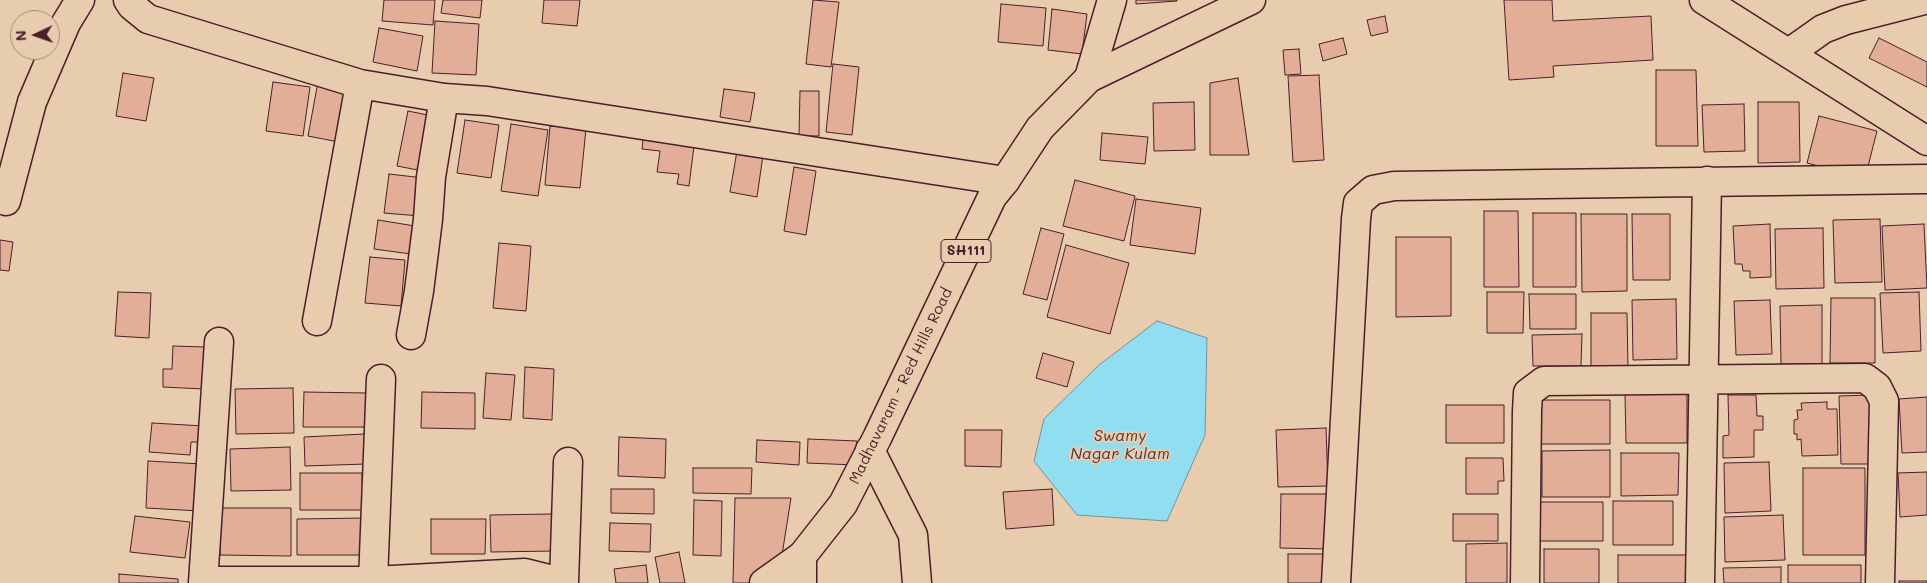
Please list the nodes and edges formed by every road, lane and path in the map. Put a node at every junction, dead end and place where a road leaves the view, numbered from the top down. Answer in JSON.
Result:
{"nodes":[{"id":1,"x":80,"y":0,"type":"edge"},
{"id":2,"x":128,"y":0,"type":"edge"},
{"id":3,"x":1112,"y":0,"type":"edge"},
{"id":4,"x":1251,"y":0,"type":"edge"},
{"id":5,"x":1704,"y":0,"type":"edge"},
{"id":6,"x":1924,"y":0,"type":"edge"},
{"id":7,"x":1789,"y":53,"type":"junction"},
{"id":8,"x":1089,"y":78,"type":"junction"},
{"id":9,"x":360,"y":84,"type":"junction"},
{"id":10,"x":444,"y":98,"type":"junction"},
{"id":11,"x":1927,"y":140,"type":"edge"},
{"id":12,"x":1927,"y":178,"type":"edge"},
{"id":13,"x":1005,"y":181,"type":"junction"},
{"id":14,"x":1707,"y":181,"type":"junction"},
{"id":15,"x":6,"y":201,"type":"dead end"},
{"id":16,"x":317,"y":321,"type":"dead end"},
{"id":17,"x":411,"y":335,"type":"dead end"},
{"id":18,"x":219,"y":342,"type":"dead end"},
{"id":19,"x":380,"y":378,"type":"dead end"},
{"id":20,"x":1704,"y":379,"type":"junction"},
{"id":21,"x":870,"y":450,"type":"junction"},
{"id":22,"x":568,"y":462,"type":"dead end"},
{"id":23,"x":802,"y":556,"type":"junction"},
{"id":24,"x":373,"y":581,"type":"junction"},
{"id":25,"x":203,"y":582,"type":"edge"},
{"id":26,"x":552,"y":583,"type":"edge"},
{"id":27,"x":564,"y":583,"type":"edge"},
{"id":28,"x":764,"y":583,"type":"edge"},
{"id":29,"x":802,"y":583,"type":"edge"},
{"id":30,"x":917,"y":583,"type":"edge"},
{"id":31,"x":1336,"y":583,"type":"edge"},
{"id":32,"x":1525,"y":583,"type":"edge"},
{"id":33,"x":1700,"y":583,"type":"edge"},
{"id":34,"x":1880,"y":583,"type":"edge"}],
"edges":[{"from":1,"to":15,"type":"street"},
{"from":2,"to":9,"type":"street"},
{"from":3,"to":8,"type":"street"},
{"from":4,"to":8,"type":"street","name":"Madhavaram - Red Hills Road","number":"SH111"},
{"from":5,"to":7,"type":"street"},
{"from":6,"to":7,"type":"street"},
{"from":7,"to":11,"type":"street"},
{"from":8,"to":13,"type":"street","name":"Madhavaram - Red Hills Road","number":"SH111"},
{"from":9,"to":10,"type":"street"},
{"from":9,"to":16,"type":"street"},
{"from":10,"to":13,"type":"street"},
{"from":10,"to":17,"type":"street"},
{"from":12,"to":14,"type":"street"},
{"from":13,"to":21,"type":"street","name":"Madhavaram - Red Hills Road","number":"SH111"},
{"from":14,"to":20,"type":"street"},
{"from":14,"to":31,"type":"street"},
{"from":18,"to":25,"type":"street"},
{"from":19,"to":24,"type":"street"},
{"from":20,"to":32,"type":"street"},
{"from":20,"to":33,"type":"street"},
{"from":20,"to":34,"type":"street"},
{"from":21,"to":23,"type":"street","name":"Madhavaram - Red Hills Road","number":"SH111"},
{"from":21,"to":30,"type":"street"},
{"from":22,"to":27,"type":"street"},
{"from":23,"to":28,"type":"street","name":"Madhavaram - Red Hills Road","number":"SH111"},
{"from":23,"to":29,"type":"street"},
{"from":24,"to":25,"type":"street"},
{"from":24,"to":26,"type":"street"}]}
